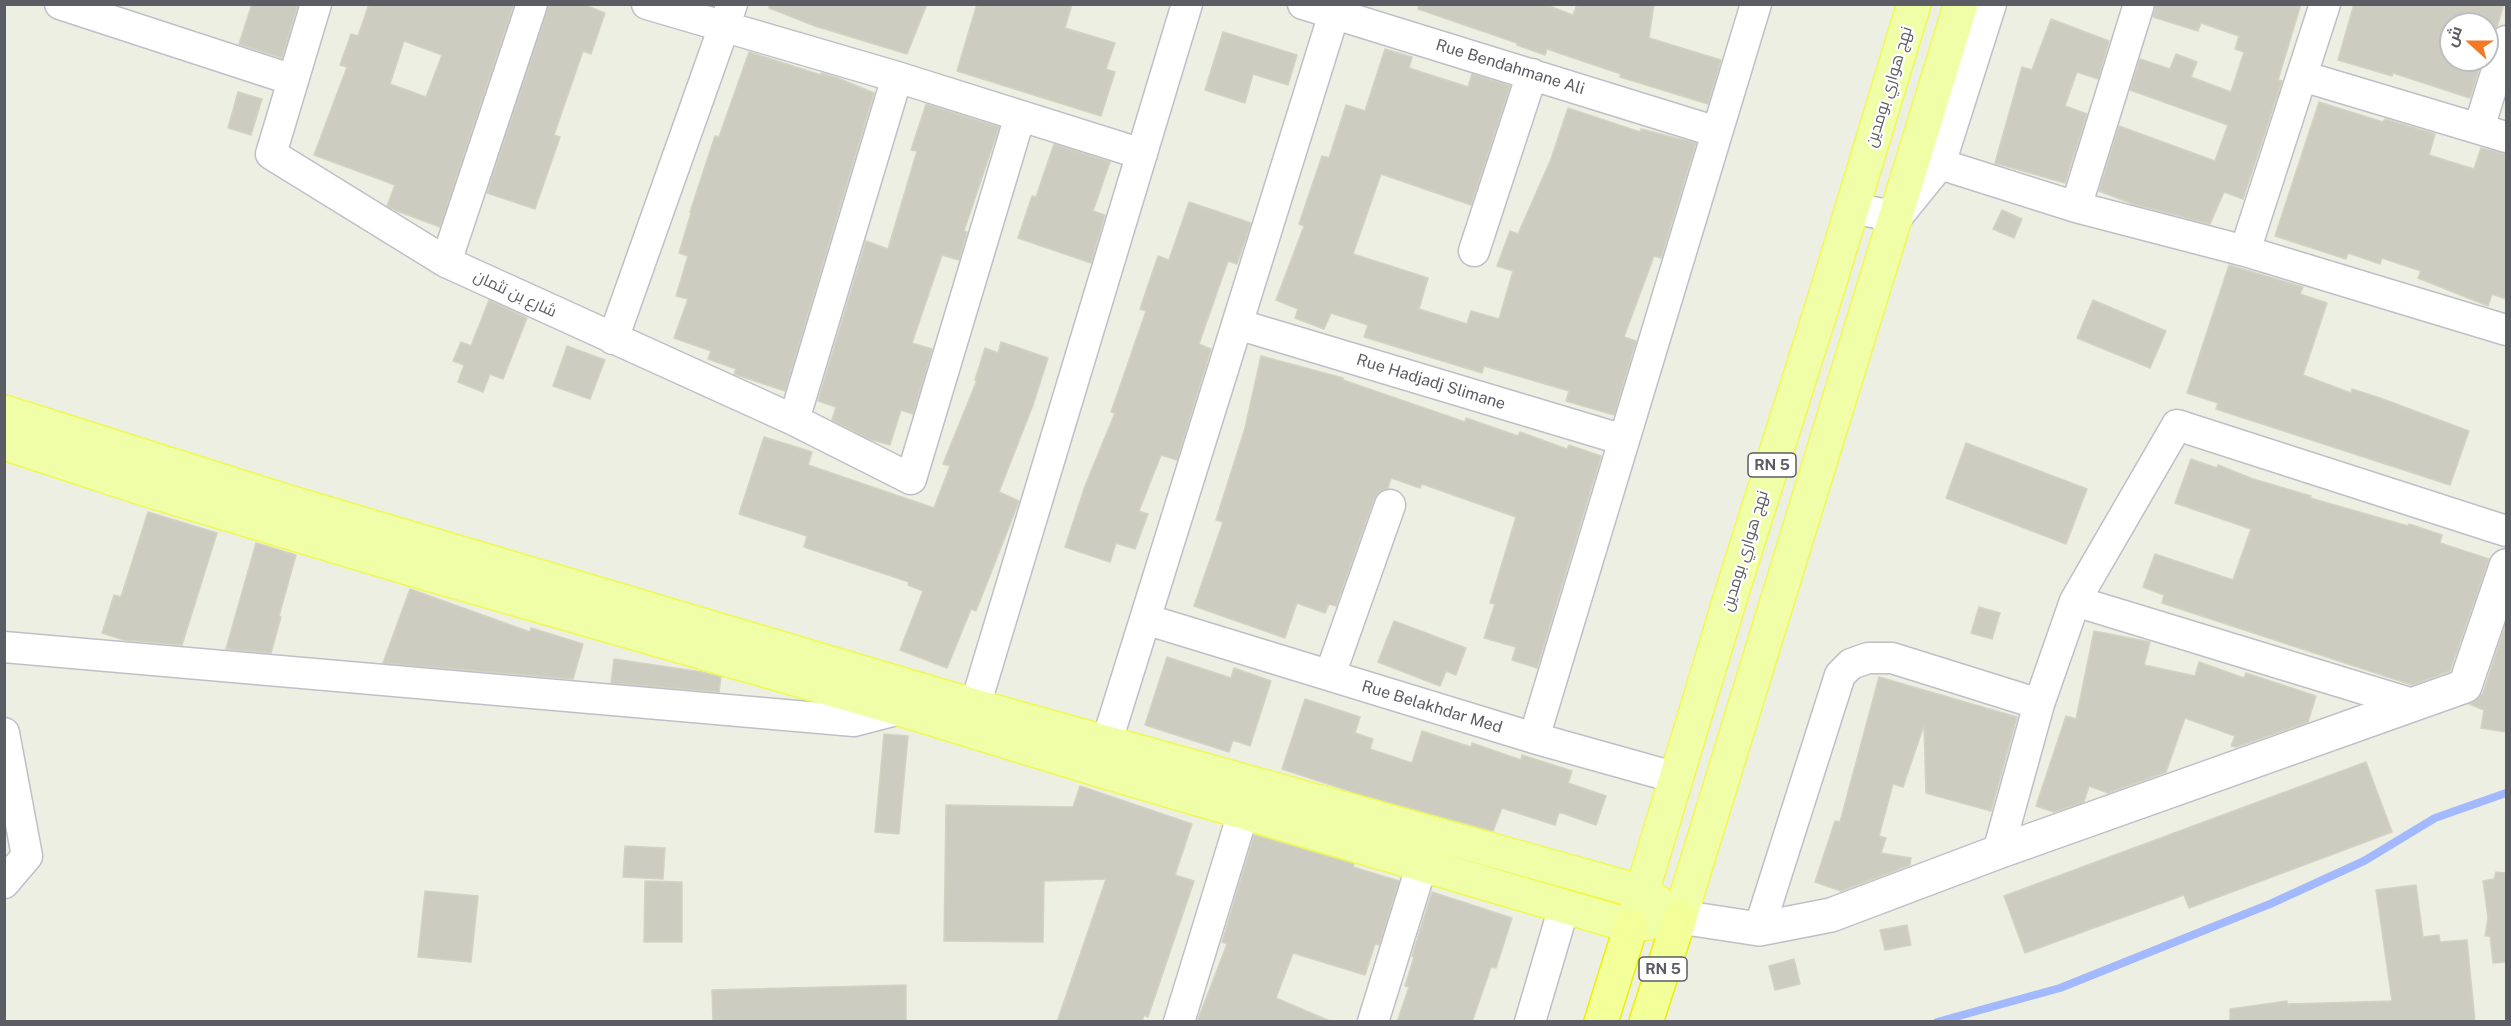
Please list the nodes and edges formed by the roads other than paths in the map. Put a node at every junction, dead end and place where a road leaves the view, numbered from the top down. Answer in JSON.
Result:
{"nodes":[{"id":1,"x":60,"y":4,"type":"edge"},
{"id":2,"x":316,"y":4,"type":"edge"},
{"id":3,"x":532,"y":4,"type":"edge"},
{"id":4,"x":647,"y":4,"type":"edge"},
{"id":5,"x":1187,"y":4,"type":"edge"},
{"id":6,"x":1303,"y":4,"type":"edge"},
{"id":7,"x":1756,"y":4,"type":"edge"},
{"id":8,"x":1914,"y":4,"type":"edge"},
{"id":9,"x":1961,"y":4,"type":"edge"},
{"id":10,"x":1991,"y":4,"type":"edge"},
{"id":11,"x":2139,"y":4,"type":"edge"},
{"id":12,"x":2325,"y":4,"type":"edge"},
{"id":13,"x":1336,"y":9,"type":"edge"},
{"id":14,"x":728,"y":16,"type":"edge"},
{"id":15,"x":2506,"y":41,"type":"edge"},
{"id":16,"x":1532,"y":74,"type":"junction"},
{"id":17,"x":2302,"y":76,"type":"junction"},
{"id":18,"x":897,"y":77,"type":"junction"},
{"id":19,"x":293,"y":80,"type":"junction"},
{"id":20,"x":1020,"y":116,"type":"junction"},
{"id":21,"x":1717,"y":132,"type":"junction"},
{"id":22,"x":2493,"y":133,"type":"edge"},
{"id":23,"x":1142,"y":154,"type":"junction"},
{"id":24,"x":1940,"y":164,"type":"junction"},
{"id":25,"x":2076,"y":207,"type":"junction"},
{"id":26,"x":1853,"y":208,"type":"junction"},
{"id":27,"x":1897,"y":217,"type":"junction"},
{"id":28,"x":1474,"y":250,"type":"dead end"},
{"id":29,"x":2245,"y":251,"type":"junction"},
{"id":30,"x":446,"y":262,"type":"junction"},
{"id":31,"x":1237,"y":324,"type":"junction"},
{"id":32,"x":2506,"y":330,"type":"edge"},
{"id":33,"x":613,"y":339,"type":"junction"},
{"id":34,"x":4,"y":412,"type":"edge"},
{"id":35,"x":794,"y":420,"type":"junction"},
{"id":36,"x":1624,"y":440,"type":"junction"},
{"id":37,"x":4,"y":443,"type":"edge"},
{"id":38,"x":1390,"y":505,"type":"dead end"},
{"id":39,"x":2506,"y":531,"type":"edge"},
{"id":40,"x":2506,"y":566,"type":"edge"},
{"id":41,"x":2075,"y":601,"type":"junction"},
{"id":42,"x":1145,"y":619,"type":"junction"},
{"id":43,"x":4,"y":647,"type":"edge"},
{"id":44,"x":1330,"y":675,"type":"junction"},
{"id":45,"x":2039,"y":704,"type":"junction"},
{"id":46,"x":2413,"y":704,"type":"junction"},
{"id":47,"x":900,"y":709,"type":"junction"},
{"id":48,"x":970,"y":717,"type":"junction"},
{"id":49,"x":4,"y":734,"type":"edge"},
{"id":50,"x":1534,"y":738,"type":"junction"},
{"id":51,"x":1107,"y":741,"type":"junction"},
{"id":52,"x":1677,"y":778,"type":"junction"},
{"id":53,"x":1243,"y":813,"type":"junction"},
{"id":54,"x":1998,"y":852,"type":"junction"},
{"id":55,"x":1422,"y":864,"type":"junction"},
{"id":56,"x":4,"y":883,"type":"edge"},
{"id":57,"x":1642,"y":892,"type":"junction"},
{"id":58,"x":1564,"y":907,"type":"junction"},
{"id":59,"x":1680,"y":917,"type":"junction"},
{"id":60,"x":1631,"y":926,"type":"junction"},
{"id":61,"x":1758,"y":929,"type":"junction"},
{"id":62,"x":1179,"y":1022,"type":"edge"},
{"id":63,"x":1373,"y":1022,"type":"edge"},
{"id":64,"x":1530,"y":1022,"type":"edge"},
{"id":65,"x":1600,"y":1022,"type":"edge"},
{"id":66,"x":1646,"y":1022,"type":"edge"}],
"edges":[{"from":1,"to":19,"type":"street"},
{"from":2,"to":19,"type":"street","name":"شارع بن نثمان"},
{"from":3,"to":30,"type":"street"},
{"from":4,"to":14,"type":"street"},
{"from":5,"to":23,"type":"street"},
{"from":6,"to":13,"type":"street","name":"Rue Bendahmane Ali"},
{"from":7,"to":21,"type":"street"},
{"from":8,"to":26,"type":"main road","name":"نهج هواري بومدين","number":"RN 5"},
{"from":9,"to":27,"type":"main road","number":"RN 5"},
{"from":10,"to":24,"type":"street"},
{"from":11,"to":25,"type":"street"},
{"from":12,"to":17,"type":"street"},
{"from":13,"to":16,"type":"street","name":"Rue Bendahmane Ali"},
{"from":13,"to":31,"type":"street"},
{"from":14,"to":18,"type":"street"},
{"from":14,"to":33,"type":"street"},
{"from":15,"to":22,"type":"street"},
{"from":16,"to":21,"type":"street","name":"Rue Bendahmane Ali"},
{"from":16,"to":28,"type":"street"},
{"from":17,"to":22,"type":"street"},
{"from":17,"to":29,"type":"street"},
{"from":18,"to":20,"type":"street"},
{"from":18,"to":35,"type":"street"},
{"from":19,"to":30,"type":"street","name":"شارع بن نثمان"},
{"from":20,"to":23,"type":"street"},
{"from":20,"to":35,"type":"street","name":"شارع بن نثمان"},
{"from":21,"to":36,"type":"street"},
{"from":23,"to":48,"type":"street"},
{"from":24,"to":25,"type":"street"},
{"from":24,"to":27,"type":"street"},
{"from":25,"to":29,"type":"street"},
{"from":26,"to":27,"type":"street"},
{"from":26,"to":52,"type":"main road","name":"نهج هواري بومدين","number":"RN 5"},
{"from":27,"to":59,"type":"main road","number":"RN 5"},
{"from":29,"to":32,"type":"street"},
{"from":30,"to":33,"type":"street","name":"شارع بن نثمان"},
{"from":31,"to":36,"type":"street","name":"Rue Hadjadj Slimane"},
{"from":31,"to":42,"type":"street"},
{"from":33,"to":35,"type":"street","name":"شارع بن نثمان"},
{"from":34,"to":48,"type":"main road"},
{"from":36,"to":50,"type":"street"},
{"from":37,"to":47,"type":"main road"},
{"from":38,"to":44,"type":"street"},
{"from":39,"to":41,"type":"street"},
{"from":40,"to":46,"type":"street"},
{"from":41,"to":45,"type":"street"},
{"from":41,"to":46,"type":"street"},
{"from":42,"to":44,"type":"street","name":"Rue Belakhdar Med"},
{"from":42,"to":51,"type":"street"},
{"from":43,"to":47,"type":"street"},
{"from":44,"to":50,"type":"street","name":"Rue Belakhdar Med"},
{"from":45,"to":54,"type":"street"},
{"from":45,"to":61,"type":"street"},
{"from":46,"to":54,"type":"street"},
{"from":47,"to":48,"type":"main road"},
{"from":48,"to":51,"type":"main road"},
{"from":48,"to":53,"type":"main road"},
{"from":49,"to":56,"type":"street"},
{"from":50,"to":52,"type":"street","name":"Rue Belakhdar Med"},
{"from":51,"to":57,"type":"main road"},
{"from":52,"to":57,"type":"main road","name":"نهج هواري بومدين","number":"RN 5"},
{"from":53,"to":55,"type":"main road"},
{"from":53,"to":62,"type":"street"},
{"from":54,"to":61,"type":"street"},
{"from":55,"to":58,"type":"main road"},
{"from":55,"to":63,"type":"street"},
{"from":57,"to":59,"type":"main road"},
{"from":57,"to":60,"type":"main road","name":"نهج هواري بومدين","number":"RN 5"},
{"from":58,"to":60,"type":"main road"},
{"from":58,"to":64,"type":"street"},
{"from":59,"to":60,"type":"main road"},
{"from":59,"to":61,"type":"street"},
{"from":59,"to":66,"type":"highway","number":"RN 5"},
{"from":60,"to":65,"type":"highway","number":"RN 5"}]}
